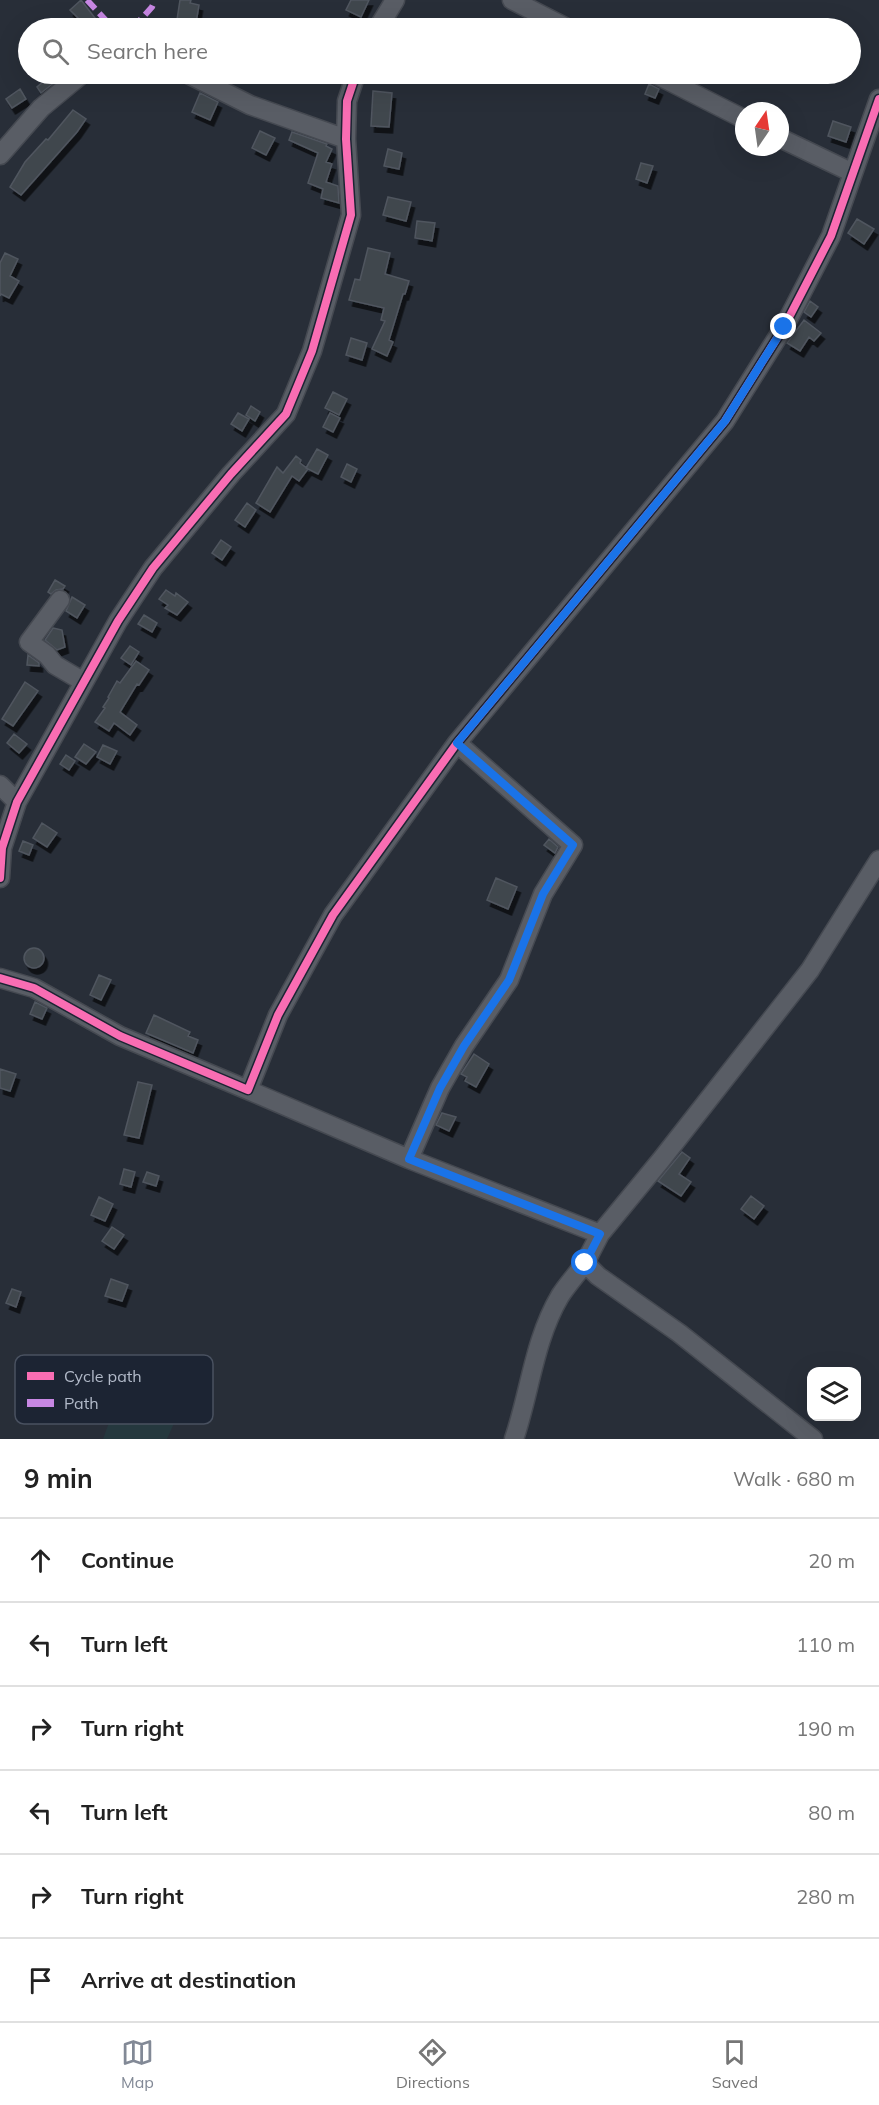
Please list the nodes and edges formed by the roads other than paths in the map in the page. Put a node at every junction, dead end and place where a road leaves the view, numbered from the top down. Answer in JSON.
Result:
{"nodes":[{"id":1,"x":395,"y":0,"type":"edge"},
{"id":2,"x":512,"y":0,"type":"edge"},
{"id":3,"x":384,"y":18,"type":"edge"},
{"id":4,"x":547,"y":18,"type":"edge"},
{"id":5,"x":70,"y":84,"type":"edge"},
{"id":6,"x":208,"y":84,"type":"edge"},
{"id":7,"x":353,"y":84,"type":"edge"},
{"id":8,"x":675,"y":84,"type":"edge"},
{"id":9,"x":879,"y":99,"type":"edge"},
{"id":10,"x":735,"y":114,"type":"edge"},
{"id":11,"x":346,"y":139,"type":"junction"},
{"id":12,"x":789,"y":142,"type":"edge"},
{"id":13,"x":0,"y":155,"type":"edge"},
{"id":14,"x":853,"y":173,"type":"junction"},
{"id":15,"x":60,"y":600,"type":"dead end"},
{"id":16,"x":84,"y":682,"type":"junction"},
{"id":17,"x":457,"y":743,"type":"junction"},
{"id":18,"x":0,"y":785,"type":"edge"},
{"id":19,"x":17,"y":802,"type":"junction"},
{"id":20,"x":879,"y":860,"type":"edge"},
{"id":21,"x":0,"y":878,"type":"edge"},
{"id":22,"x":0,"y":978,"type":"edge"},
{"id":23,"x":248,"y":1090,"type":"junction"},
{"id":24,"x":409,"y":1159,"type":"junction"},
{"id":25,"x":600,"y":1234,"type":"junction"},
{"id":26,"x":585,"y":1263,"type":"junction"},
{"id":27,"x":514,"y":1439,"type":"edge"},
{"id":28,"x":813,"y":1439,"type":"edge"}],
"edges":[{"from":1,"to":3,"type":"street"},
{"from":2,"to":4,"type":"street"},
{"from":5,"to":13,"type":"street"},
{"from":6,"to":11,"type":"street"},
{"from":7,"to":11,"type":"street"},
{"from":8,"to":10,"type":"street"},
{"from":9,"to":14,"type":"street"},
{"from":11,"to":16,"type":"street"},
{"from":12,"to":14,"type":"street"},
{"from":14,"to":17,"type":"street"},
{"from":15,"to":16,"type":"street"},
{"from":16,"to":19,"type":"street"},
{"from":17,"to":23,"type":"street"},
{"from":17,"to":24,"type":"street"},
{"from":18,"to":19,"type":"street"},
{"from":19,"to":21,"type":"street"},
{"from":20,"to":25,"type":"street"},
{"from":22,"to":23,"type":"street"},
{"from":23,"to":24,"type":"street"},
{"from":24,"to":25,"type":"street"},
{"from":25,"to":26,"type":"street"},
{"from":26,"to":27,"type":"street"},
{"from":26,"to":28,"type":"street"}]}
